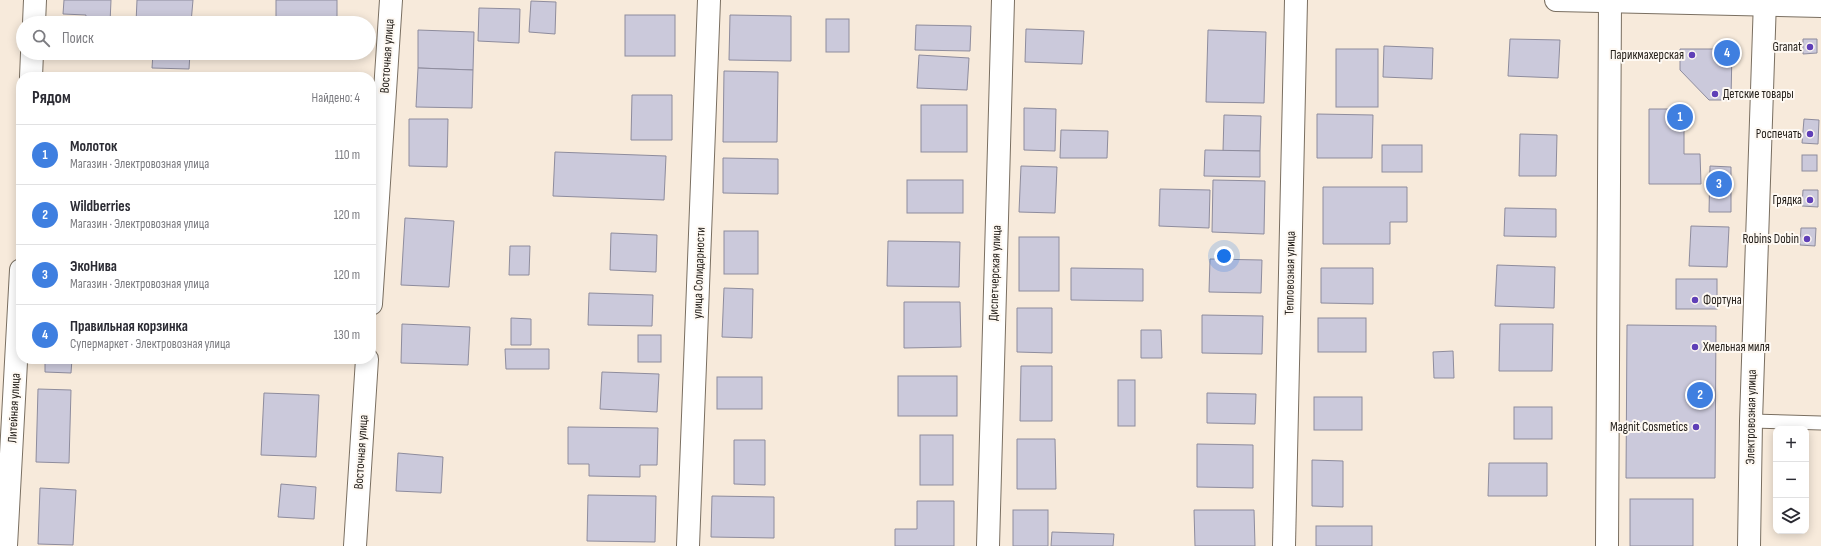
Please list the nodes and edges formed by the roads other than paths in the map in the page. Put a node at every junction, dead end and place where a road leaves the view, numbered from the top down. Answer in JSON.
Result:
{"nodes":[{"id":1,"x":35,"y":0,"type":"edge"},
{"id":2,"x":391,"y":0,"type":"edge"},
{"id":3,"x":709,"y":0,"type":"edge"},
{"id":4,"x":1003,"y":0,"type":"edge"},
{"id":5,"x":1296,"y":0,"type":"edge"},
{"id":6,"x":1556,"y":0,"type":"edge"},
{"id":7,"x":1610,"y":0,"type":"edge"},
{"id":8,"x":1765,"y":2,"type":"edge"},
{"id":9,"x":1821,"y":6,"type":"edge"},
{"id":10,"x":34,"y":16,"type":"edge"},
{"id":11,"x":32,"y":60,"type":"edge"},
{"id":12,"x":31,"y":72,"type":"edge"},
{"id":13,"x":376,"y":228,"type":"edge"},
{"id":14,"x":16,"y":362,"type":"edge"},
{"id":15,"x":368,"y":364,"type":"edge"},
{"id":16,"x":1750,"y":420,"type":"junction"},
{"id":17,"x":1821,"y":424,"type":"edge"},
{"id":18,"x":6,"y":546,"type":"edge"},
{"id":19,"x":355,"y":546,"type":"edge"},
{"id":20,"x":688,"y":546,"type":"edge"},
{"id":21,"x":988,"y":546,"type":"edge"},
{"id":22,"x":1284,"y":546,"type":"edge"},
{"id":23,"x":1607,"y":546,"type":"edge"},
{"id":24,"x":1749,"y":546,"type":"edge"}],
"edges":[{"from":1,"to":10,"type":"street"},
{"from":2,"to":13,"type":"street","name":"Восточная улица"},
{"from":3,"to":20,"type":"street","name":"улица Солидарности"},
{"from":4,"to":21,"type":"street","name":"Диспетчерская улица"},
{"from":5,"to":22,"type":"street","name":"Тепловозная улица"},
{"from":6,"to":7,"type":"street"},
{"from":7,"to":8,"type":"street"},
{"from":7,"to":23,"type":"street"},
{"from":8,"to":9,"type":"street"},
{"from":8,"to":16,"type":"street","name":"Электровозная улица"},
{"from":11,"to":12,"type":"street"},
{"from":14,"to":18,"type":"street","name":"Литейная улица"},
{"from":15,"to":19,"type":"street","name":"Восточная улица"},
{"from":16,"to":17,"type":"lane"},
{"from":16,"to":24,"type":"street","name":"Электровозная улица"}]}
